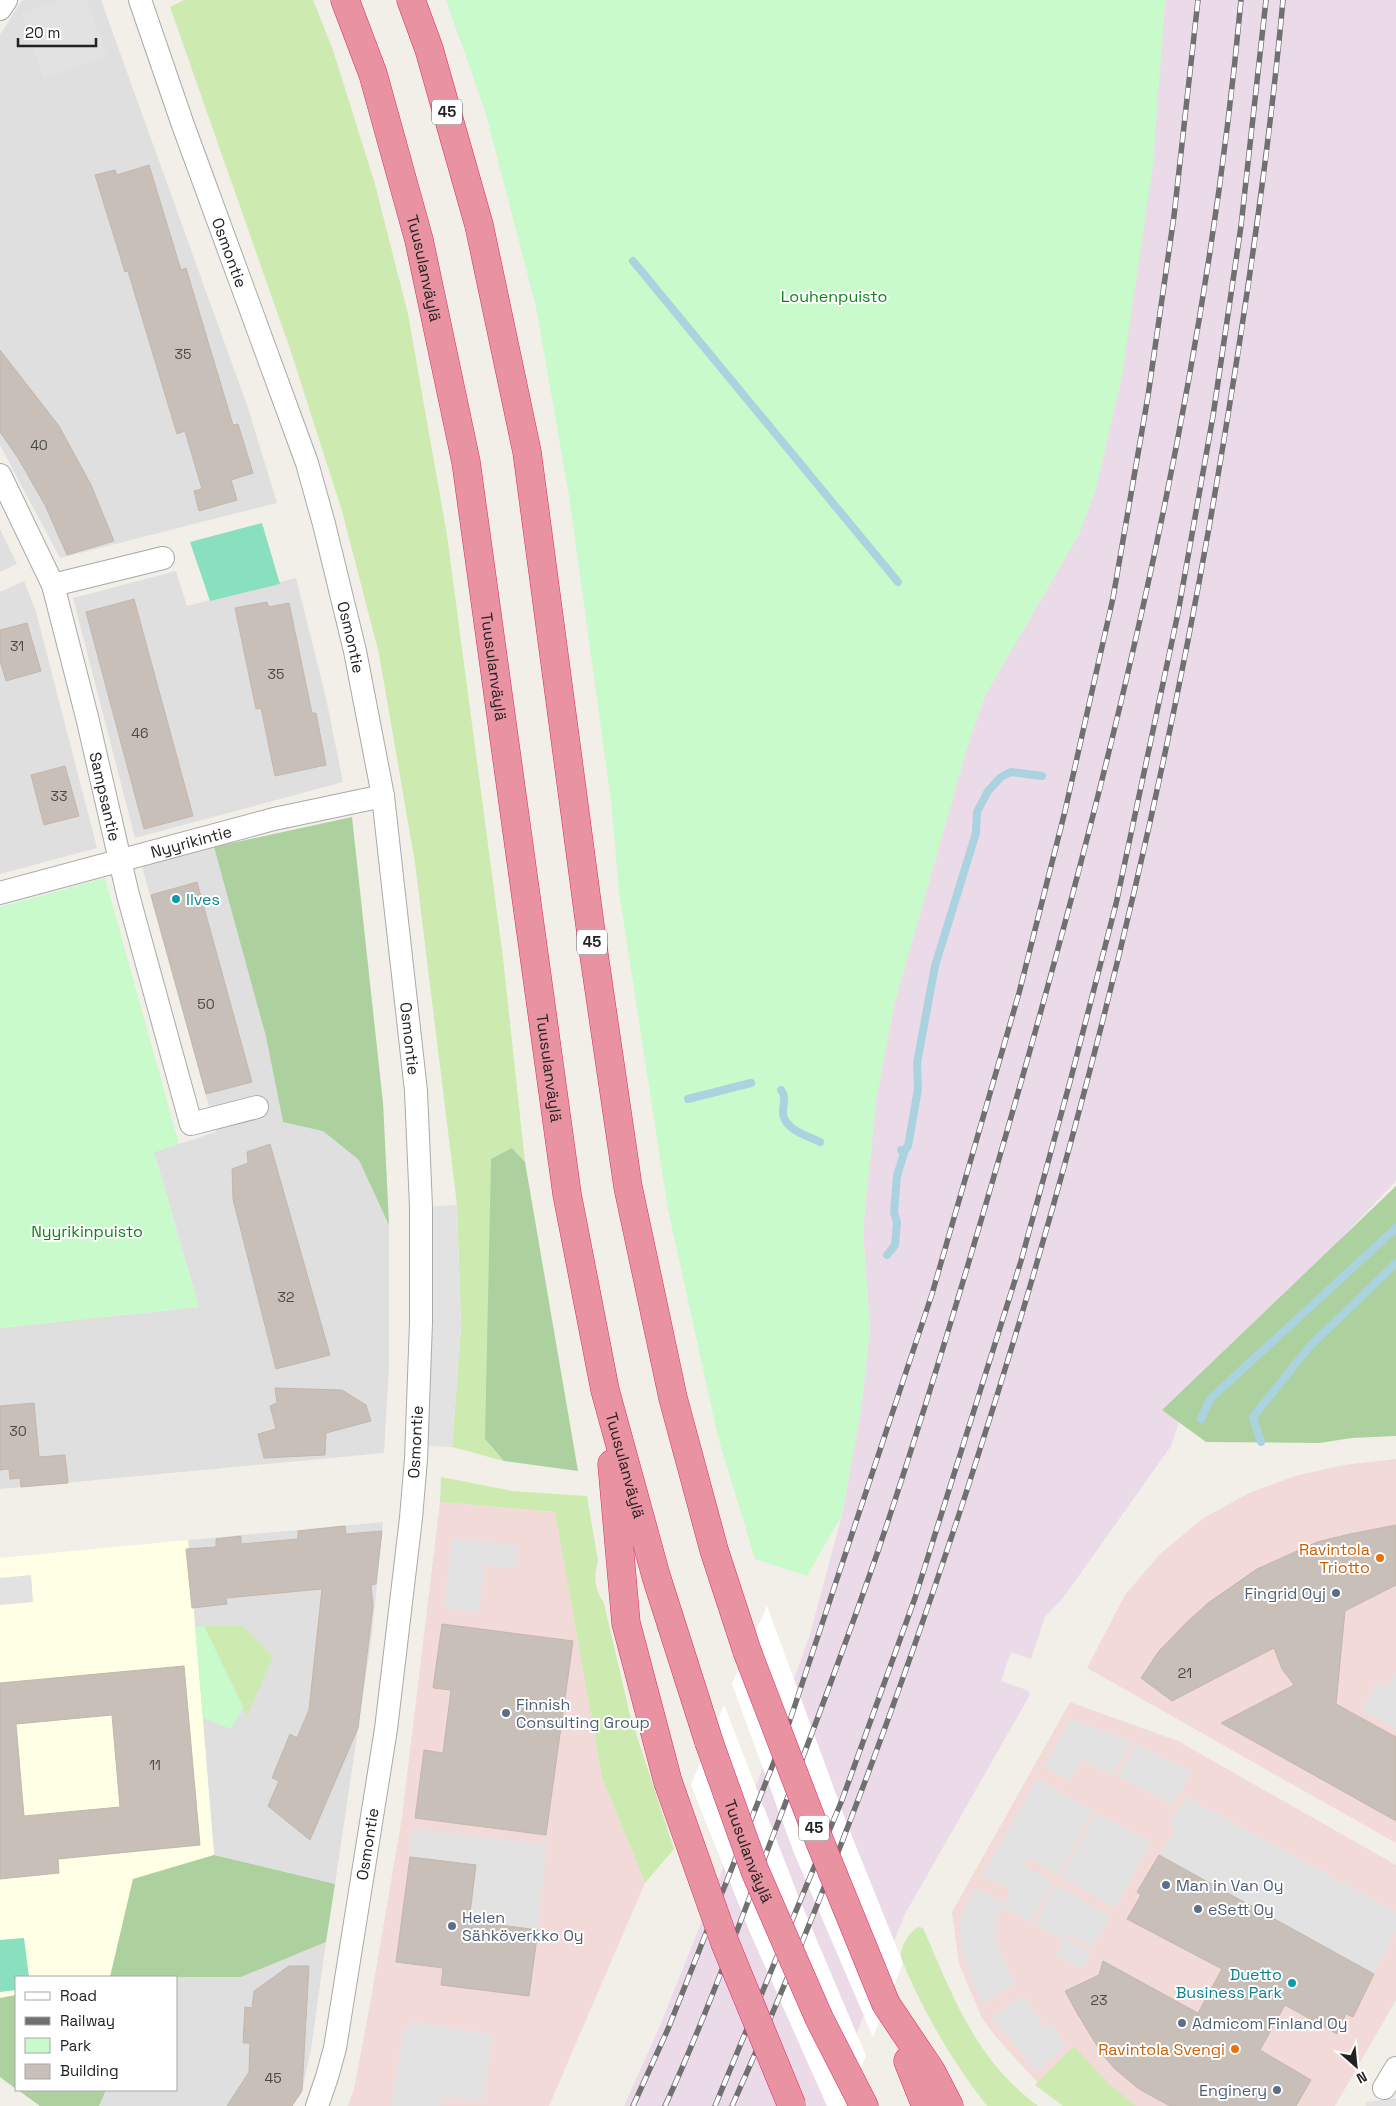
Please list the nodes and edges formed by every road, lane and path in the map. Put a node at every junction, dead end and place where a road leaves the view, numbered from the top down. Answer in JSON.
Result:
{"nodes":[{"id":1,"x":6,"y":0,"type":"edge"},
{"id":2,"x":140,"y":0,"type":"edge"},
{"id":3,"x":345,"y":0,"type":"edge"},
{"id":4,"x":411,"y":0,"type":"edge"},
{"id":5,"x":0,"y":9,"type":"edge"},
{"id":6,"x":0,"y":475,"type":"edge"},
{"id":7,"x":163,"y":558,"type":"dead end"},
{"id":8,"x":53,"y":585,"type":"junction"},
{"id":9,"x":383,"y":796,"type":"junction"},
{"id":10,"x":120,"y":860,"type":"junction"},
{"id":11,"x":0,"y":893,"type":"edge"},
{"id":12,"x":257,"y":1107,"type":"dead end"},
{"id":13,"x":605,"y":1390,"type":"junction"},
{"id":14,"x":886,"y":2004,"type":"junction"},
{"id":15,"x":1396,"y":2068,"type":"edge"},
{"id":16,"x":931,"y":2071,"type":"junction"},
{"id":17,"x":1384,"y":2088,"type":"dead end"},
{"id":18,"x":853,"y":2098,"type":"edge"},
{"id":19,"x":316,"y":2106,"type":"edge"},
{"id":20,"x":792,"y":2106,"type":"edge"},
{"id":21,"x":926,"y":2106,"type":"edge"},
{"id":22,"x":949,"y":2106,"type":"edge"},
{"id":23,"x":965,"y":2106,"type":"edge"}],
"edges":[{"from":1,"to":5,"type":"street"},
{"from":2,"to":9,"type":"street","name":"Osmontie"},
{"from":3,"to":13,"type":"highway","name":"Tuusulanväylä"},
{"from":4,"to":14,"type":"highway","number":"45","bridge":true},
{"from":6,"to":8,"type":"street","name":"Sampsantie"},
{"from":7,"to":8,"type":"street"},
{"from":8,"to":10,"type":"street","name":"Sampsantie"},
{"from":9,"to":10,"type":"street","name":"Nyyrikintie"},
{"from":9,"to":19,"type":"street","name":"Osmontie"},
{"from":10,"to":11,"type":"street","name":"Nyyrikintie"},
{"from":10,"to":12,"type":"street","name":"Sampsantie"},
{"from":13,"to":18,"type":"highway","name":"Tuusulanväylä","bridge":true},
{"from":13,"to":20,"type":"highway","bridge":true},
{"from":14,"to":16,"type":"highway"},
{"from":14,"to":21,"type":"highway","number":"45"},
{"from":15,"to":17,"type":"street"},
{"from":16,"to":22,"type":"highway"},
{"from":16,"to":23,"type":"highway"}]}
